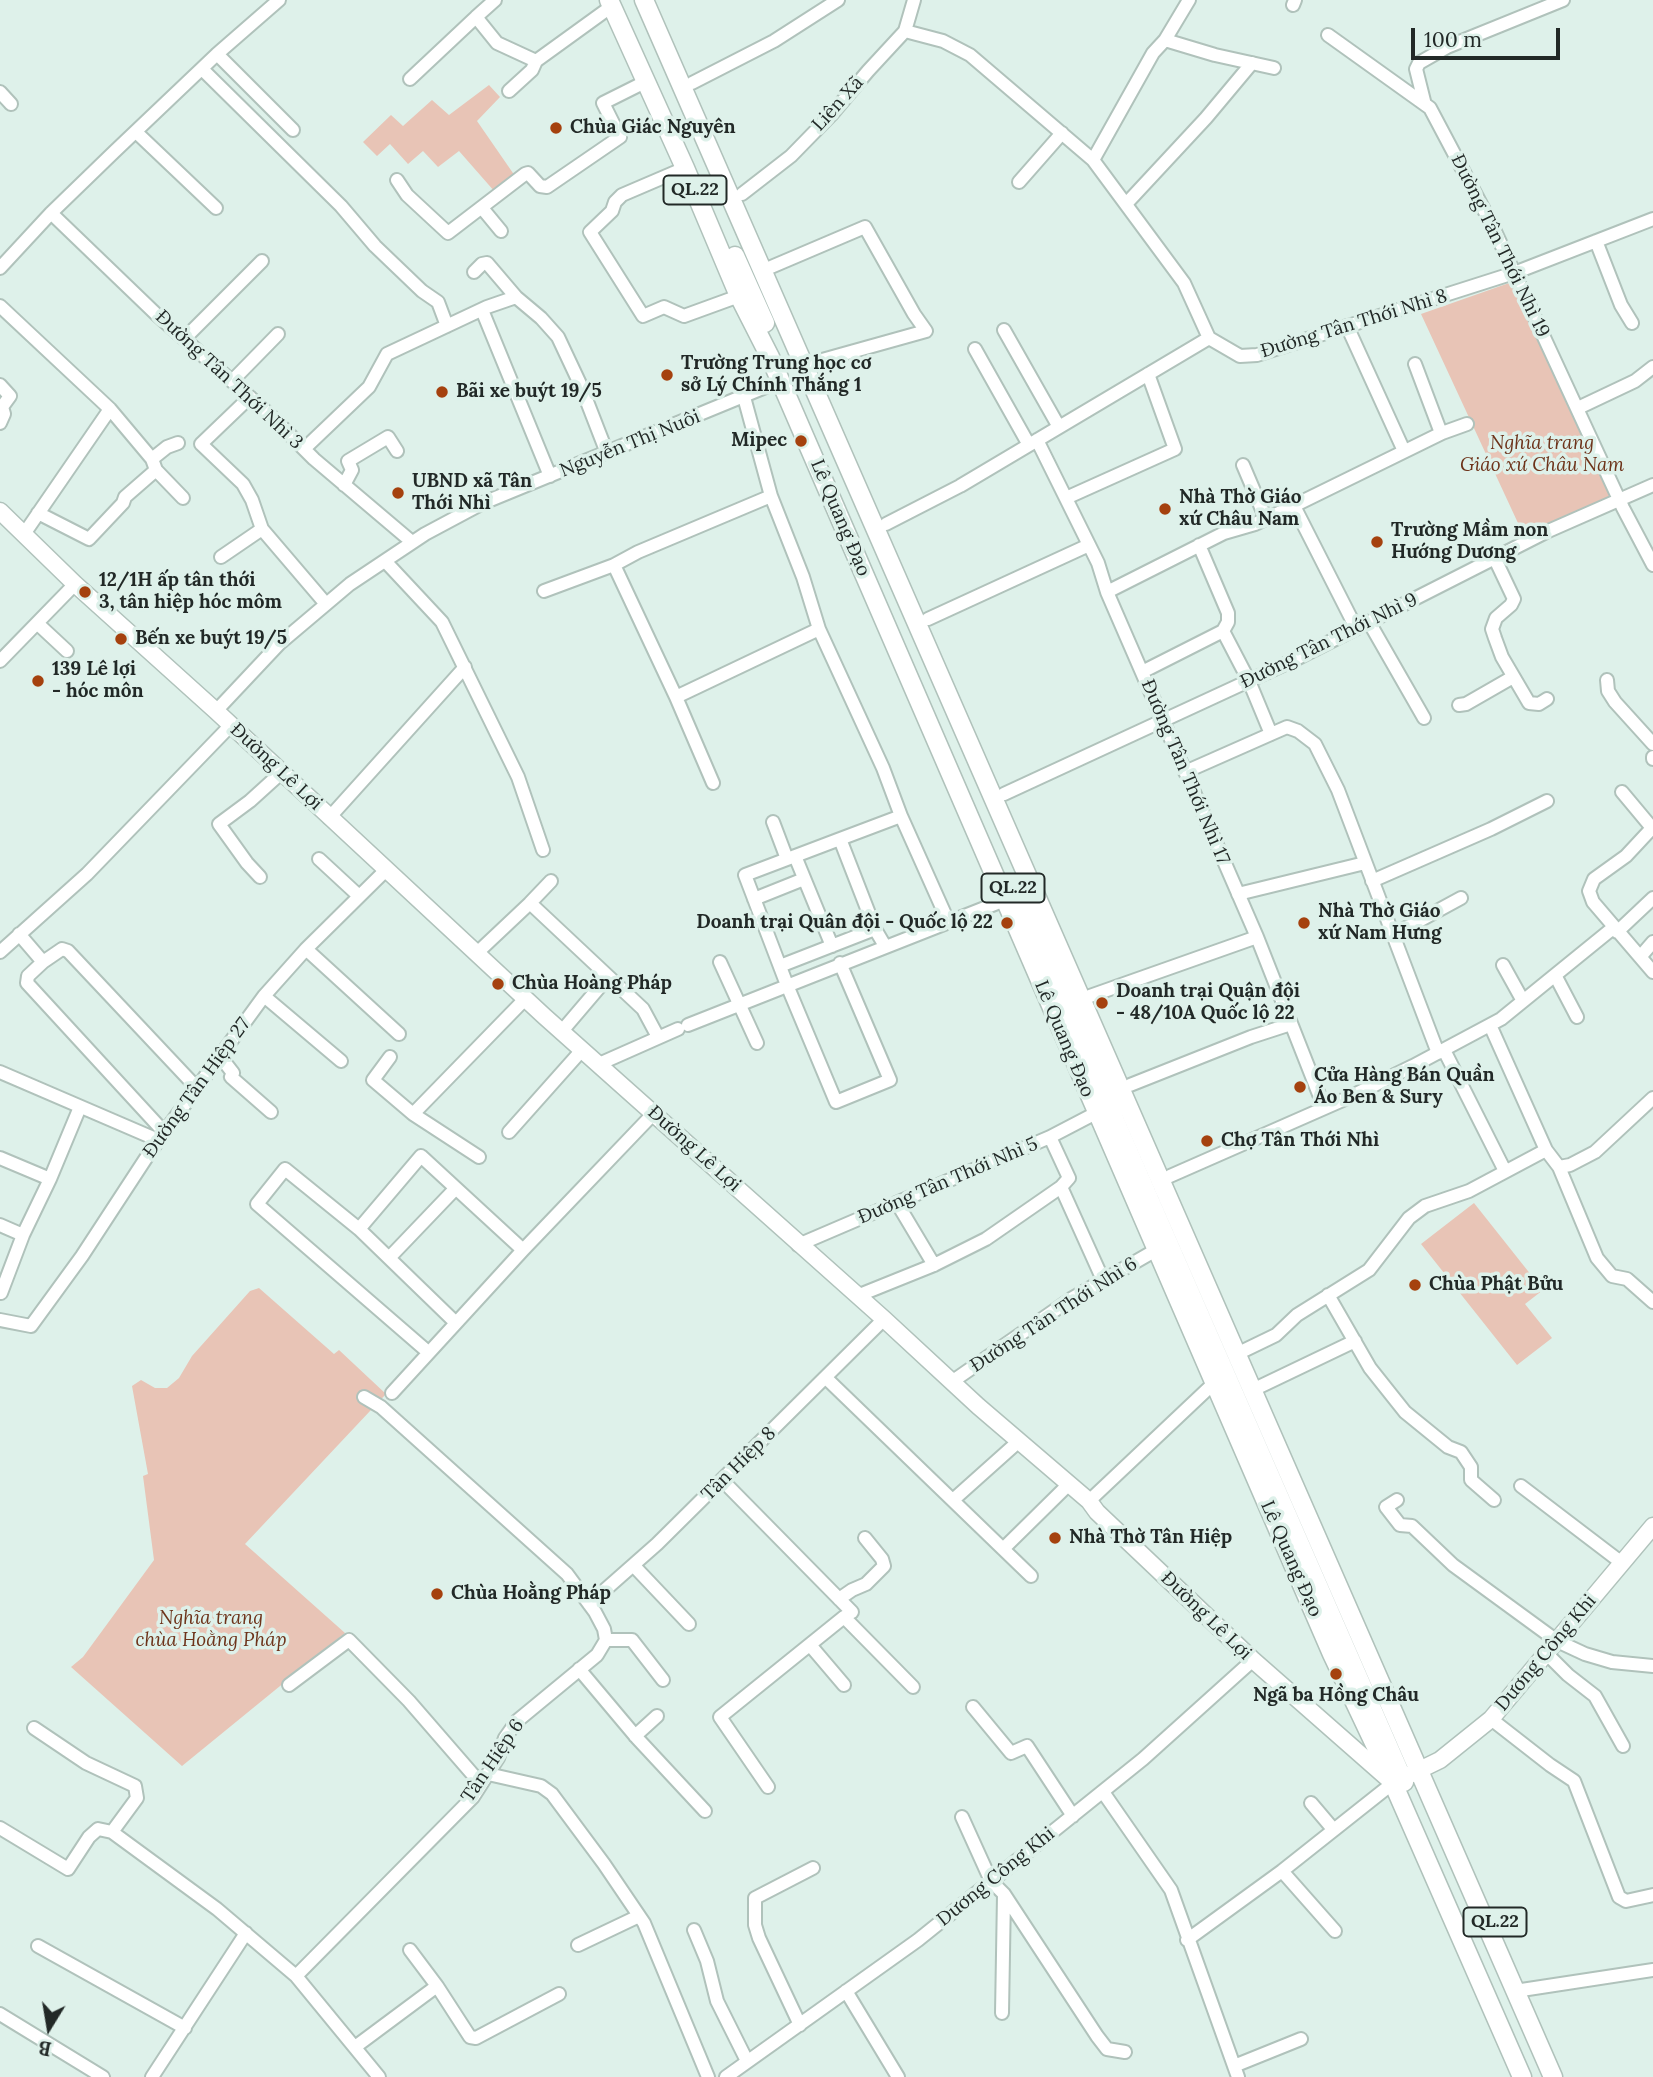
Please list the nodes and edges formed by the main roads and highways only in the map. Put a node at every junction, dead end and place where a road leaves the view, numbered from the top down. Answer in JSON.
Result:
{"nodes":[{"id":1,"x":644,"y":0,"type":"edge"},
{"id":2,"x":656,"y":0,"type":"edge"},
{"id":3,"x":614,"y":2,"type":"edge"},
{"id":4,"x":768,"y":268,"type":"junction"},
{"id":5,"x":811,"y":365,"type":"junction"},
{"id":6,"x":784,"y":379,"type":"junction"},
{"id":7,"x":0,"y":511,"type":"edge"},
{"id":8,"x":1011,"y":898,"type":"junction"},
{"id":9,"x":1653,"y":1526,"type":"edge"},
{"id":10,"x":1410,"y":1774,"type":"junction"},
{"id":11,"x":1520,"y":1990,"type":"junction"},
{"id":12,"x":1522,"y":2077,"type":"edge"},
{"id":13,"x":1534,"y":2077,"type":"edge"},
{"id":14,"x":1553,"y":2077,"type":"edge"},
{"id":15,"x":1564,"y":2077,"type":"edge"}],
"edges":[{"from":1,"to":4,"type":"highway","name":"Lê Quang Đạo","number":"QL.22"},
{"from":2,"to":4,"type":"highway","name":"Lê Quang Đạo","number":"QL.22"},
{"from":3,"to":6,"type":"highway","name":"Lê Quang Đạo","number":"QL.22"},
{"from":3,"to":6,"type":"highway","name":"Lê Quang Đạo","number":"QL.22"},
{"from":4,"to":5,"type":"highway","name":"Lê Quang Đạo","number":"QL.22"},
{"from":5,"to":6,"type":"highway"},
{"from":5,"to":10,"type":"highway","name":"Lê Quang Đạo","number":"QL.22"},
{"from":5,"to":10,"type":"highway","name":"Lê Quang Đạo","number":"QL.22"},
{"from":6,"to":8,"type":"highway","name":"Lê Quang Đạo","number":"QL.22"},
{"from":7,"to":10,"type":"main road","name":"Đường Lê Lợi"},
{"from":8,"to":10,"type":"highway","name":"Lê Quang Đạo","number":"QL.22"},
{"from":8,"to":10,"type":"highway","name":"Lê Quang Đạo","number":"QL.22"},
{"from":9,"to":10,"type":"main road","name":"Dương Công Khi"},
{"from":10,"to":11,"type":"highway","name":"Lê Quang Đạo","number":"QL.22"},
{"from":10,"to":12,"type":"highway","name":"Lê Quang Đạo","number":"QL.22"},
{"from":10,"to":13,"type":"highway","name":"Lê Quang Đạo","number":"QL.22"},
{"from":11,"to":14,"type":"highway","name":"Lê Quang Đạo","number":"QL.22"},
{"from":11,"to":15,"type":"highway","name":"Lê Quang Đạo","number":"QL.22"}]}
